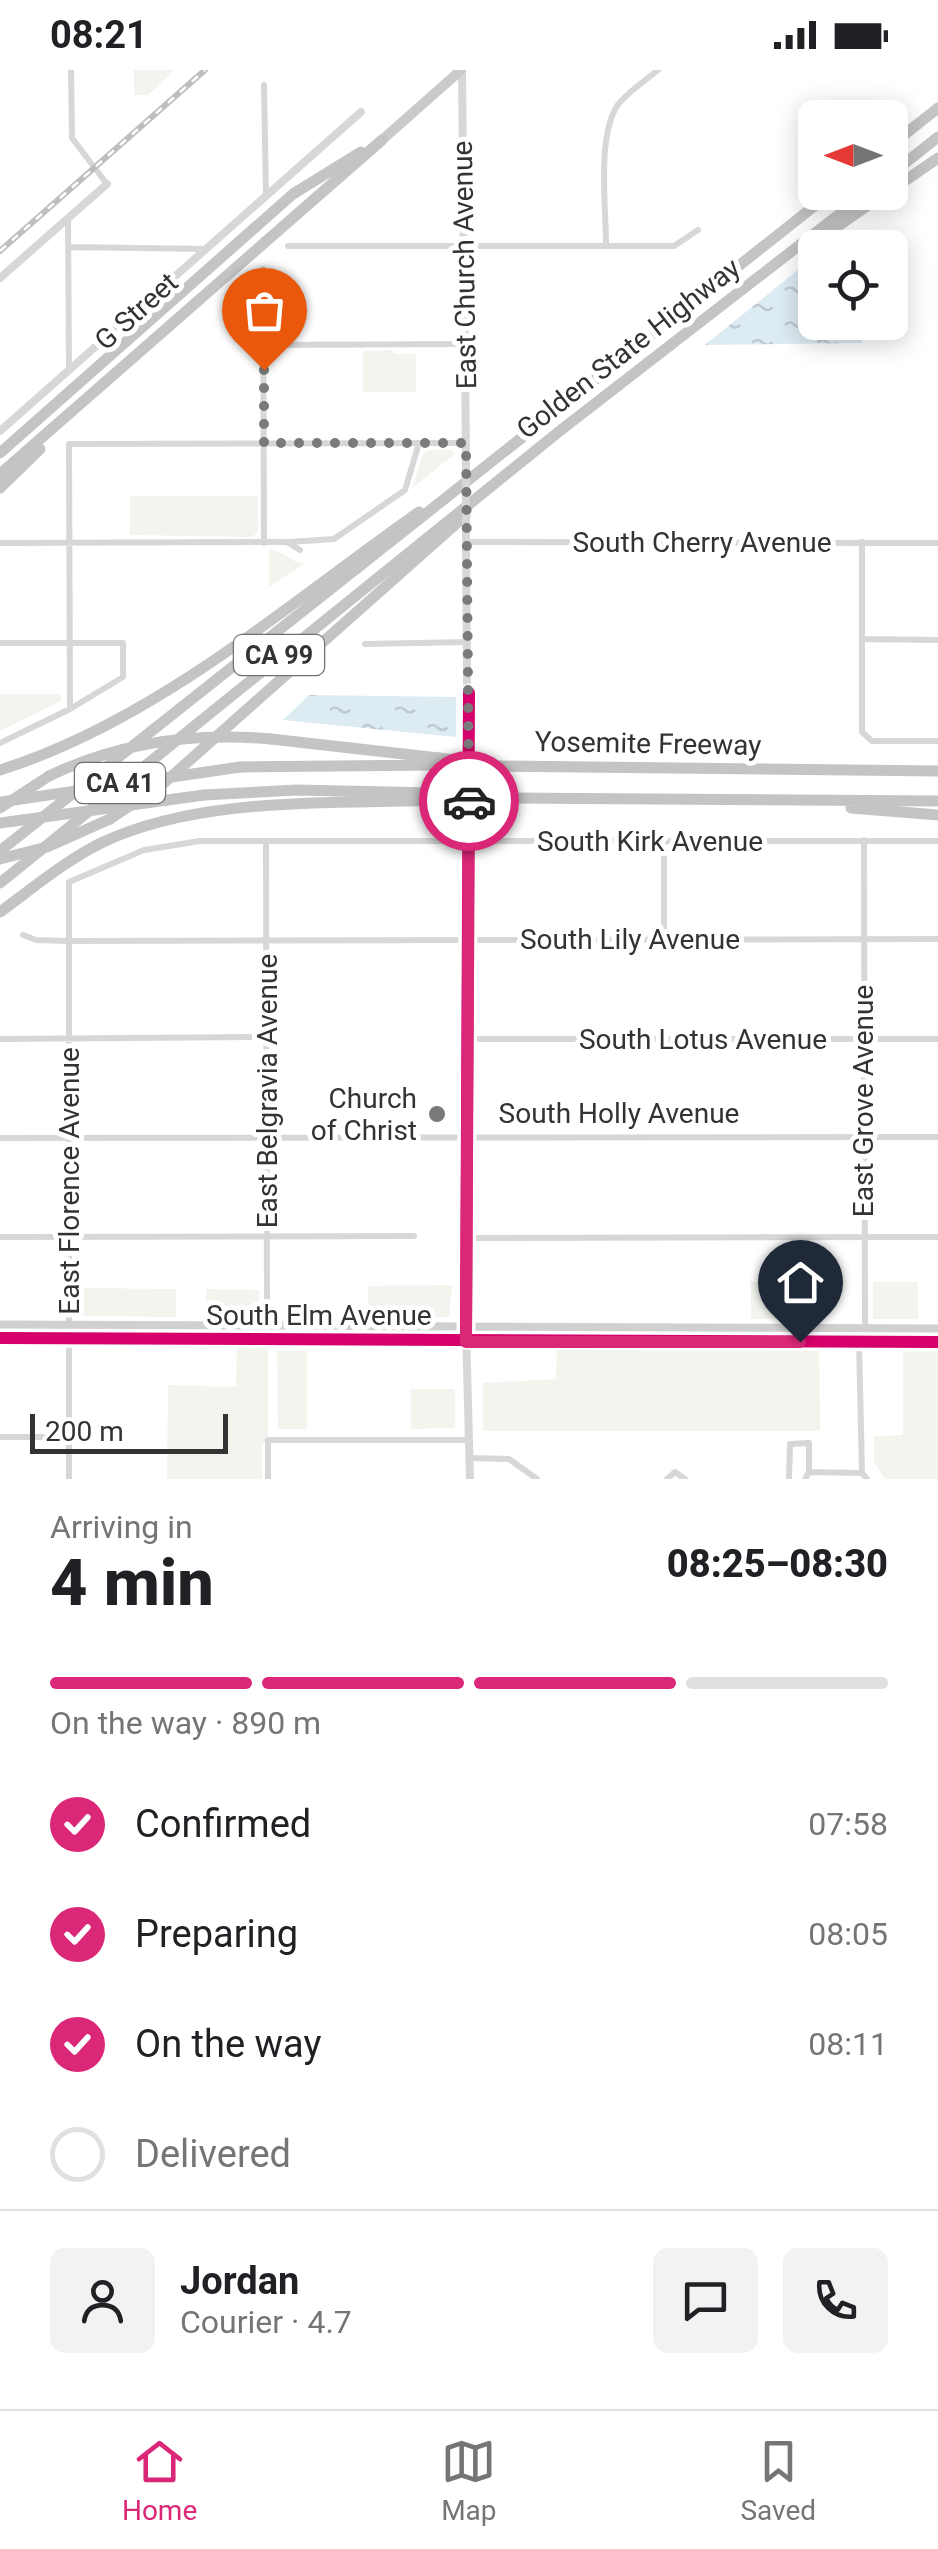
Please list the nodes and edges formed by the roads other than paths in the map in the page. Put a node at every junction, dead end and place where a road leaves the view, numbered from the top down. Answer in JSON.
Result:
{"nodes":[{"id":1,"x":71,"y":70,"type":"edge"},
{"id":2,"x":462,"y":70,"type":"edge"},
{"id":3,"x":658,"y":70,"type":"edge"},
{"id":4,"x":264,"y":86,"type":"dead end"},
{"id":5,"x":937,"y":109,"type":"edge"},
{"id":6,"x":362,"y":112,"type":"dead end"},
{"id":7,"x":908,"y":132,"type":"edge"},
{"id":8,"x":938,"y":137,"type":"edge"},
{"id":9,"x":382,"y":140,"type":"junction"},
{"id":10,"x":938,"y":158,"type":"edge"},
{"id":11,"x":908,"y":161,"type":"edge"},
{"id":12,"x":908,"y":179,"type":"edge"},
{"id":13,"x":107,"y":184,"type":"joint"},
{"id":14,"x":266,"y":196,"type":"junction"},
{"id":15,"x":810,"y":210,"type":"edge"},
{"id":16,"x":845,"y":210,"type":"edge"},
{"id":17,"x":863,"y":210,"type":"edge"},
{"id":18,"x":68,"y":218,"type":"junction"},
{"id":19,"x":698,"y":230,"type":"dead end"},
{"id":20,"x":464,"y":245,"type":"junction"},
{"id":21,"x":606,"y":245,"type":"junction"},
{"id":22,"x":288,"y":246,"type":"dead end"},
{"id":23,"x":68,"y":247,"type":"junction"},
{"id":24,"x":206,"y":248,"type":"junction"},
{"id":25,"x":263,"y":269,"type":"dead end"},
{"id":26,"x":0,"y":278,"type":"edge"},
{"id":27,"x":742,"y":292,"type":"junction"},
{"id":28,"x":465,"y":344,"type":"junction"},
{"id":29,"x":264,"y":345,"type":"junction"},
{"id":30,"x":128,"y":361,"type":"junction"},
{"id":31,"x":69,"y":370,"type":"junction"},
{"id":32,"x":552,"y":416,"type":"junction"},
{"id":33,"x":561,"y":430,"type":"junction"},
{"id":34,"x":0,"y":431,"type":"edge"},
{"id":35,"x":264,"y":443,"type":"junction"},
{"id":36,"x":419,"y":443,"type":"junction"},
{"id":37,"x":466,"y":443,"type":"junction"},
{"id":38,"x":0,"y":453,"type":"edge"},
{"id":39,"x":0,"y":474,"type":"edge"},
{"id":40,"x":0,"y":488,"type":"edge"},
{"id":41,"x":466,"y":541,"type":"junction"},
{"id":42,"x":287,"y":542,"type":"junction"},
{"id":43,"x":862,"y":542,"type":"junction"},
{"id":44,"x":0,"y":543,"type":"edge"},
{"id":45,"x":69,"y":543,"type":"junction"},
{"id":46,"x":264,"y":543,"type":"junction"},
{"id":47,"x":938,"y":543,"type":"edge"},
{"id":48,"x":300,"y":550,"type":"dead end"},
{"id":49,"x":863,"y":639,"type":"junction"},
{"id":50,"x":938,"y":640,"type":"edge"},
{"id":51,"x":468,"y":642,"type":"junction"},
{"id":52,"x":0,"y":643,"type":"edge"},
{"id":53,"x":70,"y":643,"type":"junction"},
{"id":54,"x":364,"y":644,"type":"dead end"},
{"id":55,"x":70,"y":709,"type":"junction"},
{"id":56,"x":938,"y":741,"type":"edge"},
{"id":57,"x":0,"y":743,"type":"edge"},
{"id":58,"x":439,"y":762,"type":"junction"},
{"id":59,"x":938,"y":768,"type":"edge"},
{"id":60,"x":0,"y":770,"type":"edge"},
{"id":61,"x":441,"y":797,"type":"junction"},
{"id":62,"x":772,"y":801,"type":"junction"},
{"id":63,"x":938,"y":801,"type":"edge"},
{"id":64,"x":0,"y":805,"type":"edge"},
{"id":65,"x":938,"y":815,"type":"edge"},
{"id":66,"x":0,"y":823,"type":"edge"},
{"id":67,"x":864,"y":840,"type":"junction"},
{"id":68,"x":664,"y":841,"type":"junction"},
{"id":69,"x":938,"y":841,"type":"edge"},
{"id":70,"x":266,"y":842,"type":"junction"},
{"id":71,"x":469,"y":842,"type":"junction"},
{"id":72,"x":0,"y":855,"type":"edge"},
{"id":73,"x":69,"y":882,"type":"joint"},
{"id":74,"x":0,"y":883,"type":"edge"},
{"id":75,"x":0,"y":912,"type":"edge"},
{"id":76,"x":23,"y":936,"type":"dead end"},
{"id":77,"x":664,"y":938,"type":"junction"},
{"id":78,"x":863,"y":938,"type":"junction"},
{"id":79,"x":938,"y":939,"type":"edge"},
{"id":80,"x":267,"y":940,"type":"junction"},
{"id":81,"x":69,"y":941,"type":"junction"},
{"id":82,"x":469,"y":941,"type":"junction"},
{"id":83,"x":267,"y":1037,"type":"junction"},
{"id":84,"x":0,"y":1039,"type":"edge"},
{"id":85,"x":69,"y":1039,"type":"junction"},
{"id":86,"x":468,"y":1039,"type":"junction"},
{"id":87,"x":863,"y":1039,"type":"junction"},
{"id":88,"x":938,"y":1039,"type":"edge"},
{"id":89,"x":0,"y":1138,"type":"edge"},
{"id":90,"x":69,"y":1138,"type":"junction"},
{"id":91,"x":267,"y":1138,"type":"junction"},
{"id":92,"x":863,"y":1138,"type":"junction"},
{"id":93,"x":938,"y":1138,"type":"edge"},
{"id":94,"x":467,"y":1139,"type":"junction"},
{"id":95,"x":267,"y":1235,"type":"junction"},
{"id":96,"x":414,"y":1236,"type":"dead end"},
{"id":97,"x":0,"y":1237,"type":"edge"},
{"id":98,"x":69,"y":1237,"type":"junction"},
{"id":99,"x":863,"y":1237,"type":"junction"},
{"id":100,"x":938,"y":1237,"type":"edge"},
{"id":101,"x":466,"y":1238,"type":"junction"},
{"id":102,"x":69,"y":1324,"type":"junction"},
{"id":103,"x":0,"y":1325,"type":"edge"},
{"id":104,"x":268,"y":1326,"type":"junction"},
{"id":105,"x":466,"y":1330,"type":"junction"},
{"id":106,"x":865,"y":1330,"type":"junction"},
{"id":107,"x":938,"y":1330,"type":"edge"},
{"id":108,"x":0,"y":1338,"type":"edge"},
{"id":109,"x":69,"y":1338,"type":"junction"},
{"id":110,"x":268,"y":1340,"type":"junction"},
{"id":111,"x":466,"y":1342,"type":"junction"},
{"id":112,"x":859,"y":1342,"type":"junction"},
{"id":113,"x":938,"y":1342,"type":"edge"},
{"id":114,"x":0,"y":1436,"type":"edge"},
{"id":115,"x":68,"y":1437,"type":"junction"},
{"id":116,"x":470,"y":1440,"type":"junction"},
{"id":117,"x":470,"y":1458,"type":"junction"},
{"id":118,"x":864,"y":1476,"type":"edge"},
{"id":119,"x":805,"y":1477,"type":"edge"},
{"id":120,"x":69,"y":1479,"type":"edge"},
{"id":121,"x":268,"y":1479,"type":"edge"},
{"id":122,"x":470,"y":1479,"type":"edge"},
{"id":123,"x":537,"y":1479,"type":"edge"},
{"id":124,"x":667,"y":1479,"type":"edge"},
{"id":125,"x":684,"y":1479,"type":"edge"},
{"id":126,"x":789,"y":1479,"type":"edge"}],
"edges":[{"from":1,"to":13,"type":"street"},
{"from":2,"to":9,"type":"main road"},
{"from":2,"to":20,"type":"street","name":"East Church Avenue"},
{"from":3,"to":21,"type":"street"},
{"from":4,"to":14,"type":"street"},
{"from":5,"to":7,"type":"highway"},
{"from":6,"to":14,"type":"street","name":"G Street"},
{"from":8,"to":11,"type":"highway"},
{"from":9,"to":30,"type":"highway"},
{"from":9,"to":38,"type":"highway"},
{"from":10,"to":12,"type":"highway"},
{"from":13,"to":18,"type":"street"},
{"from":14,"to":24,"type":"street","name":"G Street"},
{"from":15,"to":32,"type":"highway","name":"Golden State Highway","number":"CA 99"},
{"from":16,"to":27,"type":"highway","name":"Golden State Highway","number":"CA 99"},
{"from":17,"to":27,"type":"highway"},
{"from":18,"to":23,"type":"street"},
{"from":18,"to":26,"type":"street"},
{"from":19,"to":21,"type":"street"},
{"from":20,"to":21,"type":"street"},
{"from":20,"to":22,"type":"street"},
{"from":20,"to":28,"type":"street","name":"East Church Avenue"},
{"from":23,"to":24,"type":"street"},
{"from":23,"to":31,"type":"street"},
{"from":24,"to":31,"type":"street","name":"G Street"},
{"from":25,"to":29,"type":"street"},
{"from":27,"to":33,"type":"highway","name":"Golden State Highway","number":"CA 99"},
{"from":28,"to":29,"type":"street"},
{"from":28,"to":37,"type":"street","name":"East Church Avenue"},
{"from":29,"to":35,"type":"street"},
{"from":30,"to":39,"type":"highway"},
{"from":30,"to":40,"type":"highway"},
{"from":31,"to":34,"type":"street","name":"G Street"},
{"from":32,"to":60,"type":"highway"},
{"from":32,"to":72,"type":"highway","name":"Golden State Highway","number":"CA 99"},
{"from":33,"to":72,"type":"highway","bridge":true},
{"from":33,"to":74,"type":"highway","name":"Golden State Highway","number":"CA 99"},
{"from":35,"to":36,"type":"street"},
{"from":35,"to":45,"type":"street"},
{"from":35,"to":46,"type":"street"},
{"from":36,"to":37,"type":"street"},
{"from":36,"to":42,"type":"street"},
{"from":37,"to":41,"type":"street","name":"East Church Avenue","bridge":true},
{"from":41,"to":43,"type":"street","name":"South Cherry Avenue"},
{"from":41,"to":51,"type":"street","name":"East Church Avenue"},
{"from":42,"to":46,"type":"street"},
{"from":42,"to":48,"type":"street"},
{"from":43,"to":47,"type":"street","name":"South Cherry Avenue"},
{"from":43,"to":49,"type":"street"},
{"from":44,"to":45,"type":"street"},
{"from":45,"to":46,"type":"street"},
{"from":45,"to":53,"type":"street"},
{"from":49,"to":50,"type":"street"},
{"from":49,"to":56,"type":"street"},
{"from":51,"to":54,"type":"street"},
{"from":51,"to":71,"type":"street","name":"East Church Avenue"},
{"from":52,"to":53,"type":"street"},
{"from":53,"to":55,"type":"street"},
{"from":53,"to":55,"type":"street"},
{"from":55,"to":57,"type":"street"},
{"from":58,"to":59,"type":"highway","name":"Yosemite Freeway","number":"CA 41","bridge":true},
{"from":58,"to":64,"type":"highway","name":"Yosemite Freeway","number":"CA 41","bridge":true},
{"from":58,"to":64,"type":"highway","bridge":true},
{"from":61,"to":62,"type":"highway","name":"Yosemite Freeway","number":"CA 41","bridge":true},
{"from":61,"to":66,"type":"highway","name":"Yosemite Freeway","number":"CA 41","bridge":true},
{"from":61,"to":75,"type":"highway"},
{"from":62,"to":63,"type":"highway","name":"Yosemite Freeway","number":"CA 41"},
{"from":62,"to":65,"type":"highway"},
{"from":67,"to":68,"type":"street","name":"South Kirk Avenue"},
{"from":67,"to":69,"type":"street","name":"South Kirk Avenue"},
{"from":67,"to":78,"type":"street","name":"East Grove Avenue"},
{"from":68,"to":71,"type":"street","name":"South Kirk Avenue"},
{"from":68,"to":77,"type":"street"},
{"from":70,"to":71,"type":"street","name":"South Kirk Avenue"},
{"from":70,"to":73,"type":"street","name":"South Kirk Avenue"},
{"from":70,"to":80,"type":"street","name":"East Belgravia Avenue"},
{"from":71,"to":82,"type":"street","name":"East Church Avenue"},
{"from":73,"to":81,"type":"street","name":"East Florence Avenue"},
{"from":76,"to":81,"type":"street","name":"South Lily Avenue"},
{"from":77,"to":78,"type":"street","name":"South Lily Avenue"},
{"from":77,"to":82,"type":"street","name":"South Lily Avenue"},
{"from":78,"to":79,"type":"street","name":"South Lily Avenue"},
{"from":78,"to":87,"type":"street","name":"East Grove Avenue"},
{"from":80,"to":81,"type":"street","name":"South Lily Avenue"},
{"from":80,"to":82,"type":"street","name":"South Lily Avenue"},
{"from":80,"to":83,"type":"street","name":"East Belgravia Avenue"},
{"from":81,"to":85,"type":"street","name":"East Florence Avenue"},
{"from":82,"to":86,"type":"street","name":"East Church Avenue"},
{"from":83,"to":85,"type":"street"},
{"from":83,"to":91,"type":"street","name":"East Belgravia Avenue"},
{"from":84,"to":85,"type":"street"},
{"from":85,"to":90,"type":"street","name":"East Florence Avenue"},
{"from":86,"to":87,"type":"street","name":"South Lotus Avenue"},
{"from":86,"to":94,"type":"street","name":"East Church Avenue"},
{"from":87,"to":88,"type":"street","name":"South Lotus Avenue"},
{"from":87,"to":92,"type":"street","name":"East Grove Avenue"},
{"from":89,"to":90,"type":"street","name":"South Holly Avenue"},
{"from":90,"to":91,"type":"street","name":"South Holly Avenue"},
{"from":90,"to":98,"type":"street","name":"East Florence Avenue"},
{"from":91,"to":94,"type":"street","name":"South Holly Avenue"},
{"from":91,"to":95,"type":"street","name":"East Belgravia Avenue"},
{"from":92,"to":93,"type":"street","name":"South Holly Avenue"},
{"from":92,"to":94,"type":"street","name":"South Holly Avenue"},
{"from":92,"to":99,"type":"street","name":"East Grove Avenue"},
{"from":94,"to":101,"type":"street","name":"East Church Avenue"},
{"from":95,"to":96,"type":"street"},
{"from":95,"to":98,"type":"street"},
{"from":95,"to":104,"type":"street","name":"East Belgravia Avenue"},
{"from":97,"to":98,"type":"street"},
{"from":98,"to":102,"type":"street","name":"East Florence Avenue"},
{"from":99,"to":100,"type":"street"},
{"from":99,"to":101,"type":"street"},
{"from":99,"to":106,"type":"street","name":"East Grove Avenue"},
{"from":101,"to":105,"type":"street","name":"East Church Avenue"},
{"from":102,"to":103,"type":"main road","name":"South Elm Avenue"},
{"from":102,"to":104,"type":"main road","name":"South Elm Avenue"},
{"from":102,"to":109,"type":"street","name":"East Florence Avenue"},
{"from":104,"to":105,"type":"main road","name":"South Elm Avenue"},
{"from":104,"to":110,"type":"street","name":"East Belgravia Avenue"},
{"from":105,"to":106,"type":"main road","name":"South Elm Avenue"},
{"from":105,"to":111,"type":"street","name":"East Church Avenue"},
{"from":106,"to":107,"type":"main road","name":"South Elm Avenue"},
{"from":106,"to":112,"type":"street","name":"East Grove Avenue"},
{"from":108,"to":109,"type":"main road","name":"South Elm Avenue"},
{"from":109,"to":110,"type":"main road","name":"South Elm Avenue"},
{"from":109,"to":115,"type":"street","name":"East Florence Avenue"},
{"from":110,"to":111,"type":"main road","name":"South Elm Avenue"},
{"from":111,"to":112,"type":"main road","name":"South Elm Avenue"},
{"from":111,"to":116,"type":"street","name":"East Church Avenue"},
{"from":112,"to":113,"type":"main road","name":"South Elm Avenue"},
{"from":112,"to":118,"type":"street","name":"East Grove Avenue"},
{"from":114,"to":115,"type":"street"},
{"from":115,"to":120,"type":"street","name":"East Florence Avenue"},
{"from":116,"to":117,"type":"street","name":"East Church Avenue"},
{"from":116,"to":121,"type":"street"},
{"from":117,"to":122,"type":"street","name":"East Church Avenue"},
{"from":117,"to":123,"type":"street"},
{"from":118,"to":119,"type":"street"},
{"from":119,"to":126,"type":"street"},
{"from":124,"to":125,"type":"street"}]}
